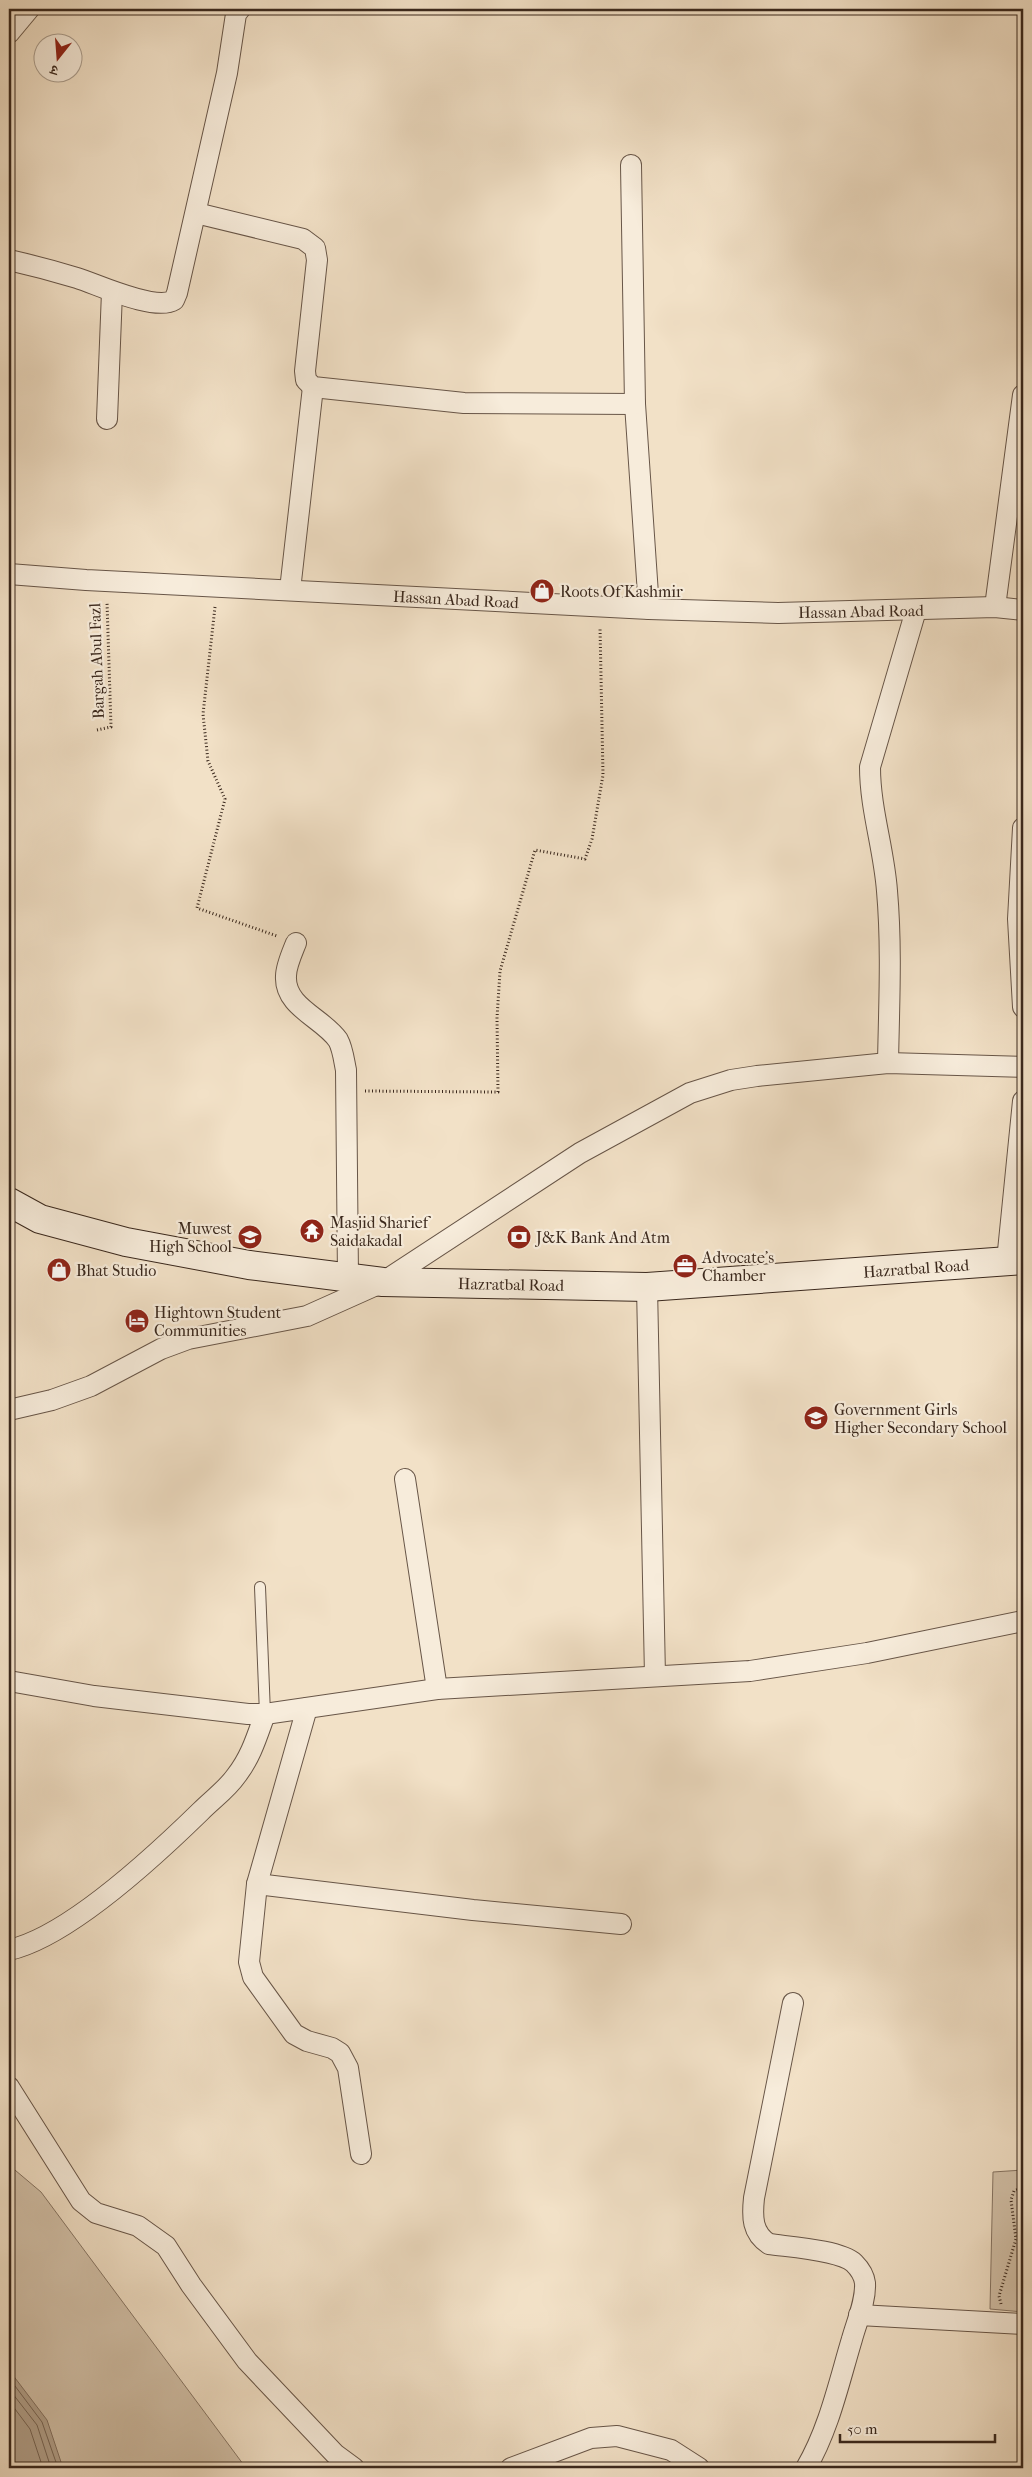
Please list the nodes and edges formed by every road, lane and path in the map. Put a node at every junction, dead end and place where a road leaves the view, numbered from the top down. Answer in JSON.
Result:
{"nodes":[{"id":1,"x":29,"y":9,"type":"edge"},
{"id":2,"x":240,"y":9,"type":"edge"},
{"id":3,"x":9,"y":33,"type":"edge"},
{"id":4,"x":631,"y":165,"type":"dead end"},
{"id":5,"x":196,"y":213,"type":"junction"},
{"id":6,"x":9,"y":260,"type":"edge"},
{"id":7,"x":112,"y":292,"type":"junction"},
{"id":8,"x":313,"y":387,"type":"junction"},
{"id":9,"x":1023,"y":396,"type":"edge"},
{"id":10,"x":635,"y":404,"type":"junction"},
{"id":11,"x":107,"y":419,"type":"dead end"},
{"id":12,"x":9,"y":574,"type":"edge"},
{"id":13,"x":106,"y":581,"type":"junction"},
{"id":14,"x":217,"y":586,"type":"junction"},
{"id":15,"x":290,"y":590,"type":"junction"},
{"id":16,"x":599,"y":606,"type":"junction"},
{"id":17,"x":995,"y":607,"type":"junction"},
{"id":18,"x":649,"y":609,"type":"junction"},
{"id":19,"x":916,"y":610,"type":"junction"},
{"id":20,"x":1023,"y":610,"type":"edge"},
{"id":21,"x":97,"y":730,"type":"dead end"},
{"id":22,"x":1023,"y":828,"type":"edge"},
{"id":23,"x":296,"y":943,"type":"joint"},
{"id":24,"x":1023,"y":1007,"type":"edge"},
{"id":25,"x":888,"y":1063,"type":"junction"},
{"id":26,"x":1023,"y":1067,"type":"edge"},
{"id":27,"x":346,"y":1091,"type":"junction"},
{"id":28,"x":1023,"y":1102,"type":"edge"},
{"id":29,"x":9,"y":1202,"type":"edge"},
{"id":30,"x":9,"y":1215,"type":"edge"},
{"id":31,"x":40,"y":1219,"type":"junction"},
{"id":32,"x":1015,"y":1261,"type":"edge"},
{"id":33,"x":348,"y":1277,"type":"junction"},
{"id":34,"x":383,"y":1282,"type":"junction"},
{"id":35,"x":647,"y":1287,"type":"junction"},
{"id":36,"x":9,"y":1410,"type":"edge"},
{"id":37,"x":406,"y":1479,"type":"dead end"},
{"id":38,"x":260,"y":1587,"type":"dead end"},
{"id":39,"x":1023,"y":1621,"type":"edge"},
{"id":40,"x":655,"y":1676,"type":"junction"},
{"id":41,"x":9,"y":1681,"type":"edge"},
{"id":42,"x":437,"y":1689,"type":"junction"},
{"id":43,"x":307,"y":1708,"type":"junction"},
{"id":44,"x":265,"y":1714,"type":"junction"},
{"id":45,"x":257,"y":1884,"type":"junction"},
{"id":46,"x":621,"y":1924,"type":"dead end"},
{"id":47,"x":9,"y":1950,"type":"edge"},
{"id":48,"x":793,"y":2004,"type":"dead end"},
{"id":49,"x":9,"y":2087,"type":"edge"},
{"id":50,"x":361,"y":2154,"type":"dead end"},
{"id":51,"x":1023,"y":2187,"type":"edge"},
{"id":52,"x":1007,"y":2306,"type":"dead end"},
{"id":53,"x":859,"y":2315,"type":"junction"},
{"id":54,"x":1023,"y":2324,"type":"edge"},
{"id":55,"x":354,"y":2468,"type":"edge"},
{"id":56,"x":511,"y":2468,"type":"edge"},
{"id":57,"x":699,"y":2468,"type":"edge"},
{"id":58,"x":806,"y":2468,"type":"edge"}],
"edges":[{"from":1,"to":3,"type":"street"},
{"from":2,"to":5,"type":"street"},
{"from":4,"to":10,"type":"street"},
{"from":5,"to":7,"type":"street"},
{"from":5,"to":8,"type":"street"},
{"from":6,"to":7,"type":"street"},
{"from":7,"to":11,"type":"street"},
{"from":8,"to":10,"type":"street"},
{"from":8,"to":15,"type":"street"},
{"from":9,"to":17,"type":"street"},
{"from":10,"to":18,"type":"street"},
{"from":12,"to":13,"type":"street","name":"Hassan Abad Road"},
{"from":13,"to":14,"type":"street","name":"Hassan Abad Road"},
{"from":13,"to":21,"type":"path","name":"Bargah Abul Fazl"},
{"from":14,"to":15,"type":"street","name":"Hassan Abad Road"},
{"from":14,"to":23,"type":"path"},
{"from":15,"to":16,"type":"street","name":"Hassan Abad Road"},
{"from":16,"to":18,"type":"street","name":"Hassan Abad Road"},
{"from":16,"to":27,"type":"path"},
{"from":17,"to":19,"type":"street","name":"Hassan Abad Road"},
{"from":17,"to":20,"type":"street","name":"Hassan Abad Road"},
{"from":18,"to":19,"type":"street","name":"Hassan Abad Road"},
{"from":19,"to":25,"type":"street"},
{"from":22,"to":24,"type":"street"},
{"from":23,"to":27,"type":"street"},
{"from":25,"to":26,"type":"street"},
{"from":25,"to":34,"type":"street"},
{"from":27,"to":33,"type":"street"},
{"from":28,"to":32,"type":"street"},
{"from":29,"to":31,"type":"main road","name":"Hazratbal Road"},
{"from":30,"to":31,"type":"street"},
{"from":31,"to":33,"type":"main road","name":"Hazratbal Road"},
{"from":32,"to":35,"type":"main road","name":"Hazratbal Road"},
{"from":33,"to":34,"type":"main road","name":"Hazratbal Road"},
{"from":34,"to":35,"type":"main road","name":"Hazratbal Road"},
{"from":34,"to":36,"type":"street"},
{"from":35,"to":40,"type":"street"},
{"from":37,"to":42,"type":"street"},
{"from":38,"to":44,"type":"lane"},
{"from":39,"to":40,"type":"street"},
{"from":40,"to":42,"type":"street"},
{"from":41,"to":44,"type":"street"},
{"from":42,"to":43,"type":"street"},
{"from":43,"to":44,"type":"street"},
{"from":43,"to":45,"type":"street"},
{"from":44,"to":47,"type":"street"},
{"from":45,"to":46,"type":"street"},
{"from":45,"to":50,"type":"street"},
{"from":48,"to":53,"type":"street"},
{"from":49,"to":55,"type":"street"},
{"from":51,"to":52,"type":"path"},
{"from":53,"to":54,"type":"street"},
{"from":53,"to":58,"type":"street"},
{"from":56,"to":57,"type":"street"}]}
